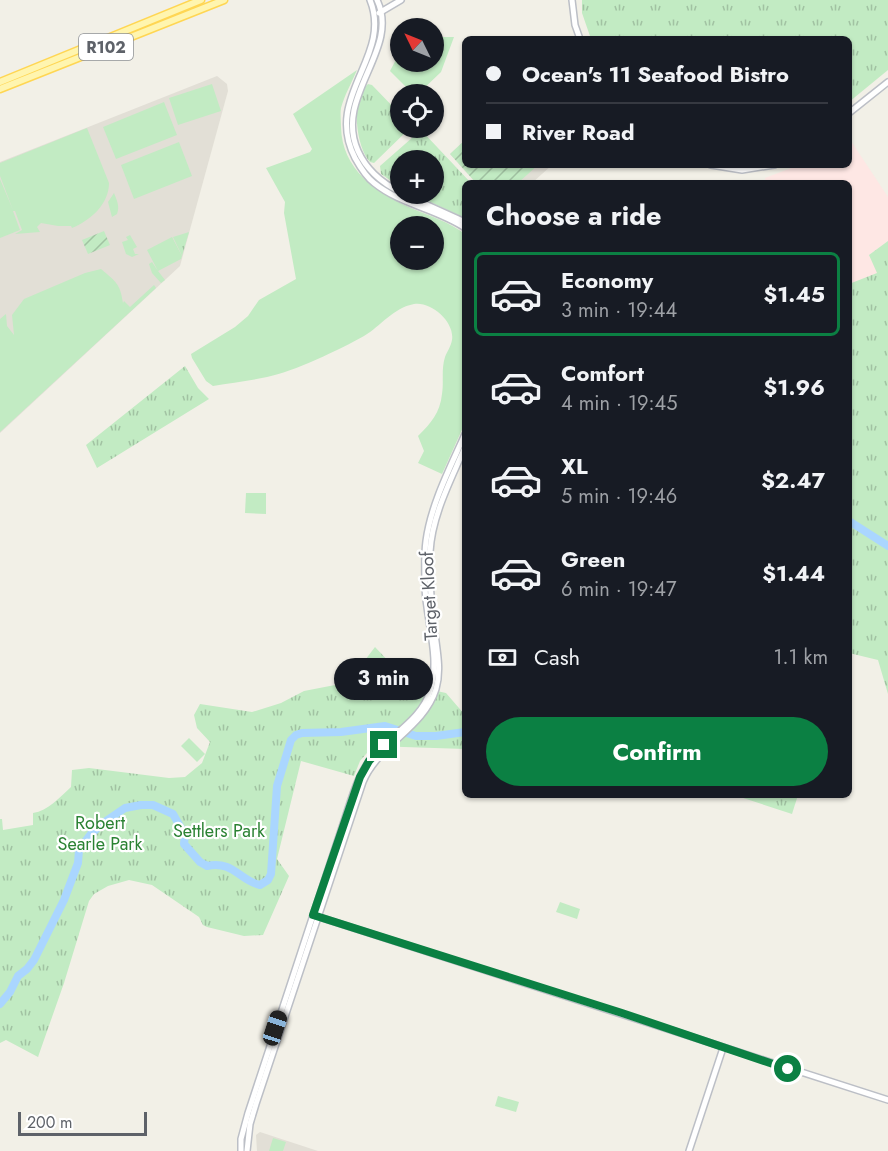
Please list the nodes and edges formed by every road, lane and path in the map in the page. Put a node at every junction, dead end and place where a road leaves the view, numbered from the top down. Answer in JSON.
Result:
{"nodes":[{"id":1,"x":201,"y":0,"type":"edge"},
{"id":2,"x":224,"y":0,"type":"edge"},
{"id":3,"x":370,"y":0,"type":"edge"},
{"id":4,"x":377,"y":0,"type":"edge"},
{"id":5,"x":400,"y":0,"type":"edge"},
{"id":6,"x":572,"y":0,"type":"edge"},
{"id":7,"x":382,"y":12,"type":"junction"},
{"id":8,"x":375,"y":15,"type":"junction"},
{"id":9,"x":579,"y":36,"type":"edge"},
{"id":10,"x":0,"y":82,"type":"edge"},
{"id":11,"x":888,"y":82,"type":"edge"},
{"id":12,"x":0,"y":89,"type":"edge"},
{"id":13,"x":852,"y":111,"type":"edge"},
{"id":14,"x":722,"y":168,"type":"edge"},
{"id":15,"x":755,"y":168,"type":"edge"},
{"id":16,"x":369,"y":174,"type":"junction"},
{"id":17,"x":390,"y":186,"type":"edge"},
{"id":18,"x":426,"y":204,"type":"edge"},
{"id":19,"x":462,"y":221,"type":"edge"},
{"id":20,"x":462,"y":227,"type":"edge"},
{"id":21,"x":462,"y":442,"type":"edge"},
{"id":22,"x":462,"y":453,"type":"edge"},
{"id":23,"x":447,"y":483,"type":"junction"},
{"id":24,"x":316,"y":916,"type":"junction"},
{"id":25,"x":723,"y":1048,"type":"junction"},
{"id":26,"x":888,"y":1100,"type":"edge"},
{"id":27,"x":247,"y":1122,"type":"junction"},
{"id":28,"x":241,"y":1151,"type":"edge"},
{"id":29,"x":247,"y":1151,"type":"edge"},
{"id":30,"x":689,"y":1151,"type":"edge"}],
"edges":[{"from":1,"to":10,"type":"main road","number":"R102"},
{"from":2,"to":12,"type":"main road","number":"R102"},
{"from":3,"to":8,"type":"main road"},
{"from":4,"to":7,"type":"main road"},
{"from":5,"to":7,"type":"main road"},
{"from":6,"to":9,"type":"main road"},
{"from":7,"to":8,"type":"main road"},
{"from":7,"to":16,"type":"main road"},
{"from":8,"to":16,"type":"main road"},
{"from":11,"to":13,"type":"main road"},
{"from":14,"to":15,"type":"main road"},
{"from":16,"to":17,"type":"main road"},
{"from":16,"to":20,"type":"main road"},
{"from":18,"to":19,"type":"main road"},
{"from":21,"to":23,"type":"main road","name":"Target Kloof"},
{"from":22,"to":23,"type":"main road","name":"Target Kloof"},
{"from":23,"to":24,"type":"main road","name":"Target Kloof"},
{"from":24,"to":25,"type":"main road"},
{"from":24,"to":27,"type":"main road"},
{"from":25,"to":26,"type":"main road"},
{"from":25,"to":30,"type":"main road"},
{"from":27,"to":28,"type":"main road"},
{"from":27,"to":29,"type":"main road"}]}
